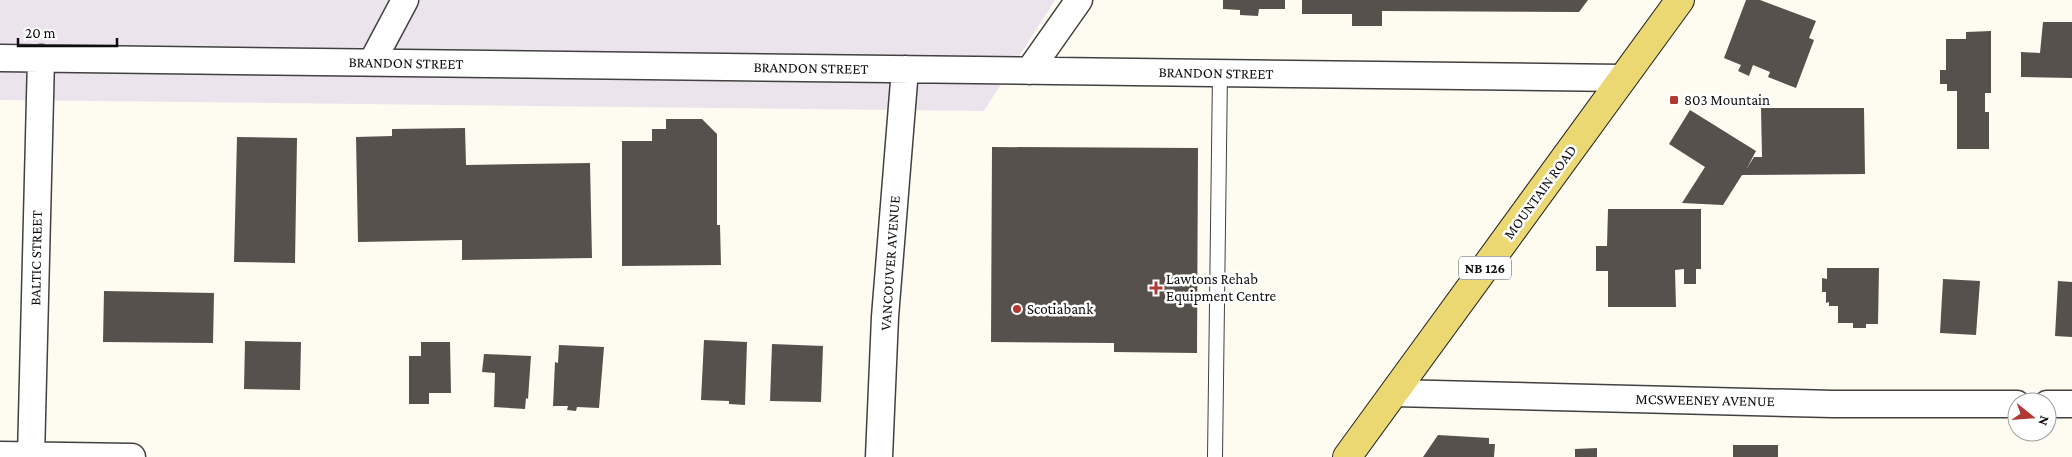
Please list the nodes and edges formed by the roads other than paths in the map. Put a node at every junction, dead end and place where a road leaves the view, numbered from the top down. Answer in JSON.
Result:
{"nodes":[{"id":1,"x":405,"y":0,"type":"edge"},
{"id":2,"x":1079,"y":0,"type":"edge"},
{"id":3,"x":1680,"y":0,"type":"edge"},
{"id":4,"x":0,"y":58,"type":"edge"},
{"id":5,"x":41,"y":58,"type":"junction"},
{"id":6,"x":372,"y":62,"type":"junction"},
{"id":7,"x":905,"y":69,"type":"junction"},
{"id":8,"x":1029,"y":71,"type":"junction"},
{"id":9,"x":1220,"y":73,"type":"junction"},
{"id":10,"x":1622,"y":78,"type":"junction"},
{"id":11,"x":1394,"y":393,"type":"junction"},
{"id":12,"x":2007,"y":404,"type":"edge"},
{"id":13,"x":2057,"y":404,"type":"edge"},
{"id":14,"x":2072,"y":404,"type":"edge"},
{"id":15,"x":0,"y":455,"type":"edge"},
{"id":16,"x":31,"y":456,"type":"edge"},
{"id":17,"x":132,"y":457,"type":"edge"},
{"id":18,"x":879,"y":457,"type":"edge"},
{"id":19,"x":1215,"y":457,"type":"edge"},
{"id":20,"x":1347,"y":457,"type":"edge"}],
"edges":[{"from":1,"to":6,"type":"street"},
{"from":2,"to":8,"type":"street"},
{"from":3,"to":10,"type":"main road","name":"MOUNTAIN ROAD","number":"NB 126"},
{"from":4,"to":5,"type":"street","name":"BRANDON STREET"},
{"from":5,"to":6,"type":"street","name":"BRANDON STREET"},
{"from":5,"to":16,"type":"street","name":"BALTIC STREET"},
{"from":6,"to":7,"type":"street","name":"BRANDON STREET"},
{"from":7,"to":8,"type":"street","name":"BRANDON STREET"},
{"from":7,"to":18,"type":"street","name":"VANCOUVER AVENUE"},
{"from":8,"to":9,"type":"street","name":"BRANDON STREET"},
{"from":9,"to":10,"type":"street","name":"BRANDON STREET"},
{"from":9,"to":19,"type":"lane"},
{"from":10,"to":11,"type":"main road","name":"MOUNTAIN ROAD","number":"NB 126"},
{"from":11,"to":12,"type":"street","name":"MCSWEENEY AVENUE"},
{"from":11,"to":20,"type":"main road","name":"MOUNTAIN ROAD","number":"NB 126"},
{"from":13,"to":14,"type":"street"},
{"from":15,"to":16,"type":"street"},
{"from":16,"to":17,"type":"street"}]}
